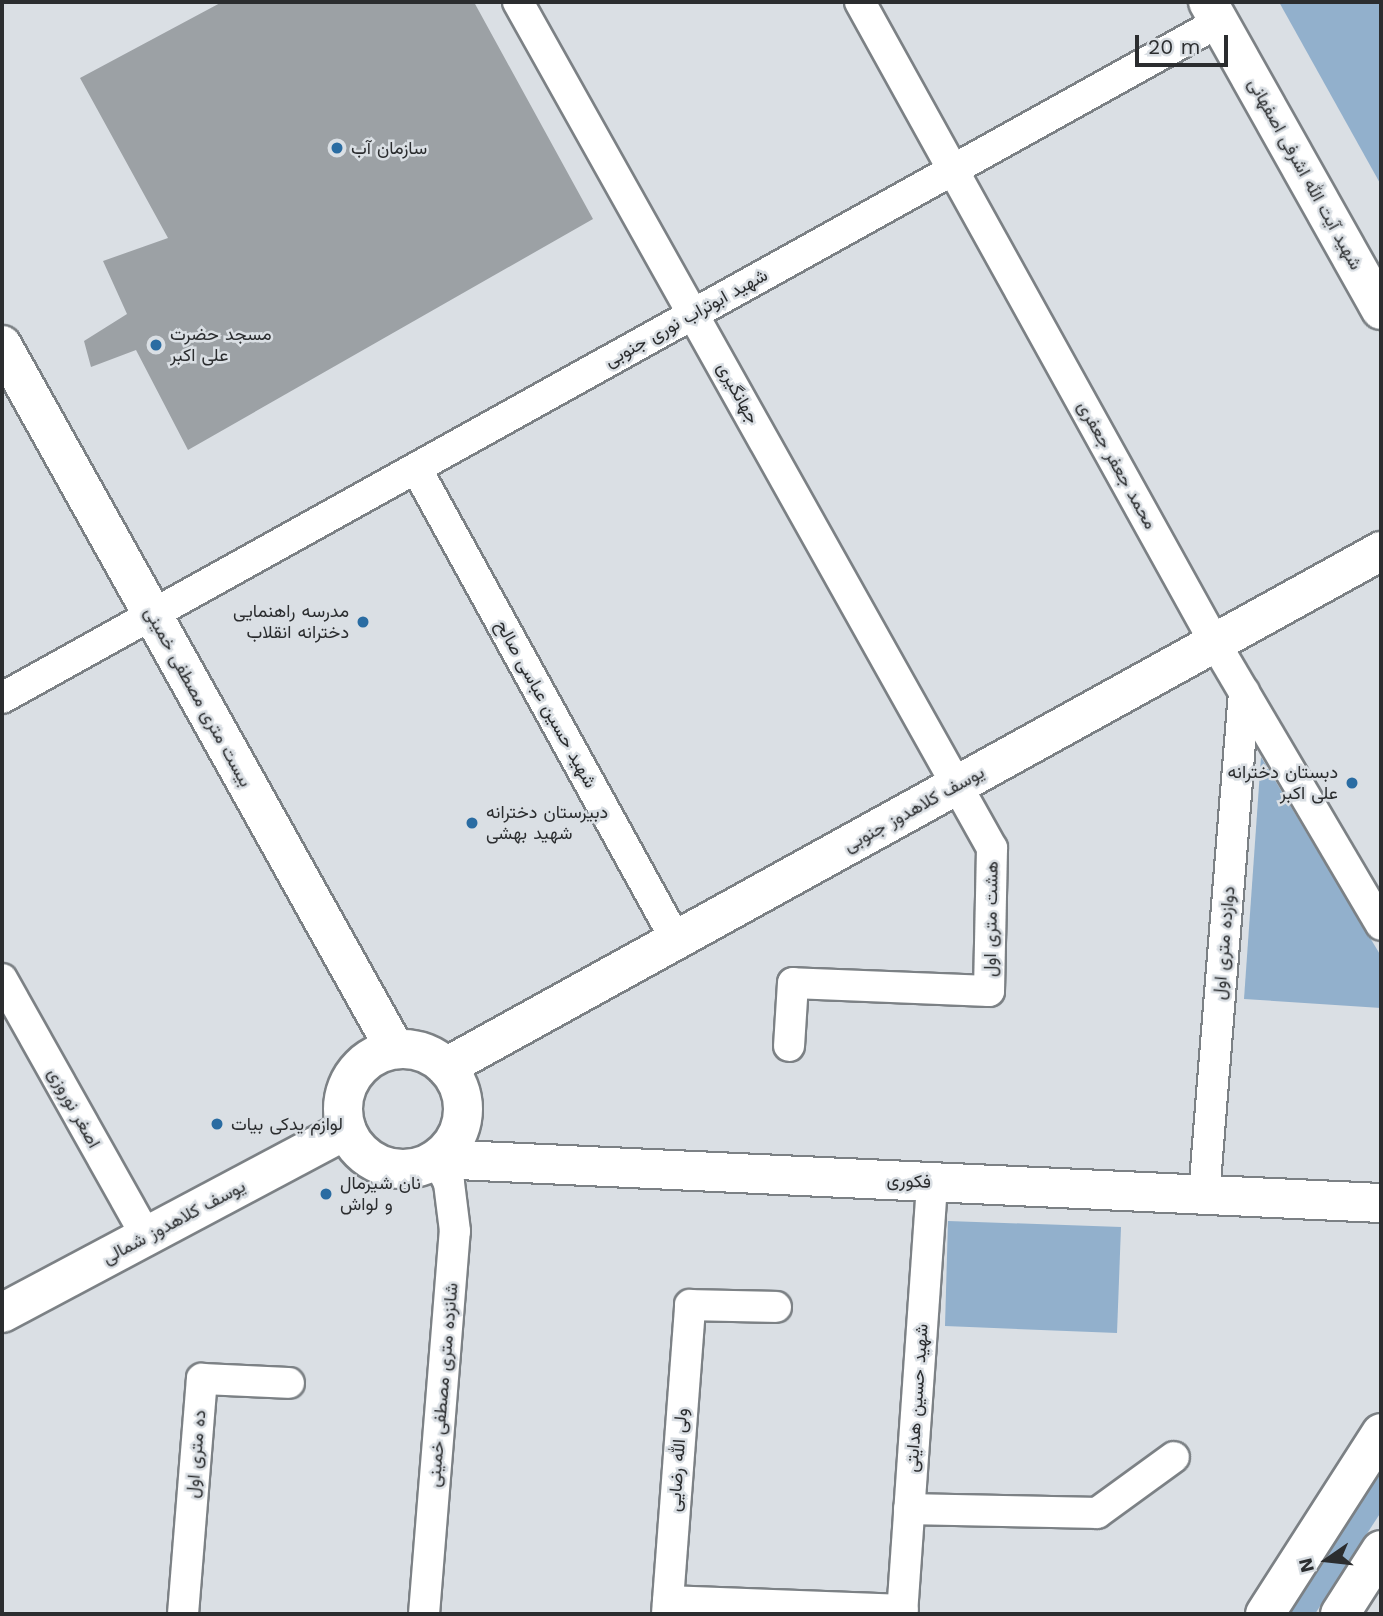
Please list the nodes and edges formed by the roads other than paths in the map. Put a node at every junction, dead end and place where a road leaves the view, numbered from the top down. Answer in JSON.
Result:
{"nodes":[{"id":1,"x":518,"y":2,"type":"edge"},
{"id":2,"x":860,"y":2,"type":"edge"},
{"id":3,"x":1213,"y":12,"type":"edge"},
{"id":4,"x":953,"y":169,"type":"junction"},
{"id":5,"x":1381,"y":310,"type":"edge"},
{"id":6,"x":694,"y":314,"type":"junction"},
{"id":7,"x":2,"y":345,"type":"edge"},
{"id":8,"x":416,"y":468,"type":"junction"},
{"id":9,"x":1381,"y":551,"type":"edge"},
{"id":10,"x":152,"y":614,"type":"junction"},
{"id":11,"x":1215,"y":643,"type":"junction"},
{"id":12,"x":1244,"y":692,"type":"junction"},
{"id":13,"x":2,"y":698,"type":"edge"},
{"id":14,"x":958,"y":784,"type":"junction"},
{"id":15,"x":1381,"y":925,"type":"edge"},
{"id":16,"x":676,"y":940,"type":"junction"},
{"id":17,"x":2,"y":979,"type":"edge"},
{"id":18,"x":789,"y":1046,"type":"dead end"},
{"id":19,"x":395,"y":1049,"type":"junction"},
{"id":20,"x":446,"y":1067,"type":"junction"},
{"id":21,"x":346,"y":1130,"type":"junction"},
{"id":22,"x":437,"y":1159,"type":"junction"},
{"id":23,"x":932,"y":1182,"type":"junction"},
{"id":24,"x":1204,"y":1195,"type":"junction"},
{"id":25,"x":1381,"y":1203,"type":"edge"},
{"id":26,"x":146,"y":1236,"type":"junction"},
{"id":27,"x":776,"y":1307,"type":"dead end"},
{"id":28,"x":2,"y":1313,"type":"edge"},
{"id":29,"x":289,"y":1383,"type":"dead end"},
{"id":30,"x":1381,"y":1433,"type":"edge"},
{"id":31,"x":1174,"y":1457,"type":"dead end"},
{"id":32,"x":909,"y":1510,"type":"junction"},
{"id":33,"x":1381,"y":1550,"type":"edge"},
{"id":34,"x":667,"y":1608,"type":"edge"},
{"id":35,"x":902,"y":1612,"type":"edge"},
{"id":36,"x":183,"y":1614,"type":"edge"},
{"id":37,"x":424,"y":1614,"type":"edge"},
{"id":38,"x":1265,"y":1614,"type":"edge"},
{"id":39,"x":1340,"y":1614,"type":"edge"}],
"edges":[{"from":1,"to":6,"type":"street","name":"جهانگیری"},
{"from":2,"to":4,"type":"street","name":"محمد جعفر جعفری"},
{"from":3,"to":4,"type":"street","name":"شهید ابوتراب نوری جنوبی"},
{"from":3,"to":5,"type":"main road","name":"شهید آیت الله اشرفی اصفهانی"},
{"from":4,"to":6,"type":"street","name":"شهید ابوتراب نوری جنوبی"},
{"from":4,"to":11,"type":"street","name":"محمد جعفر جعفری"},
{"from":6,"to":8,"type":"street","name":"شهید ابوتراب نوری جنوبی"},
{"from":6,"to":14,"type":"street","name":"جهانگیری"},
{"from":7,"to":10,"type":"main road","name":"بیست متری مصطفی خمینی"},
{"from":8,"to":10,"type":"street","name":"شهید ابوتراب نوری جنوبی"},
{"from":8,"to":16,"type":"street","name":"شهید حسین عباسی صالح"},
{"from":9,"to":11,"type":"main road","name":"یوسف کلاهدوز جنوبی"},
{"from":10,"to":13,"type":"street","name":"شهید ابوتراب نوری جنوبی"},
{"from":10,"to":19,"type":"main road","name":"بیست متری مصطفی خمینی"},
{"from":11,"to":12,"type":"street","name":"محمد جعفر جعفری"},
{"from":11,"to":14,"type":"main road","name":"یوسف کلاهدوز جنوبی"},
{"from":12,"to":15,"type":"street","name":"محمد جعفر جعفری"},
{"from":12,"to":24,"type":"street","name":"دوازده متری اول"},
{"from":14,"to":16,"type":"main road","name":"یوسف کلاهدوز جنوبی"},
{"from":14,"to":18,"type":"street","name":"هشت متری اول"},
{"from":16,"to":20,"type":"main road","name":"یوسف کلاهدوز جنوبی"},
{"from":17,"to":26,"type":"street","name":"اصغر نوروزی"},
{"from":19,"to":20,"type":"main road"},
{"from":19,"to":21,"type":"main road"},
{"from":20,"to":22,"type":"main road"},
{"from":21,"to":22,"type":"main road"},
{"from":21,"to":26,"type":"main road","name":"یوسف کلاهدوز شمالی"},
{"from":22,"to":23,"type":"main road","name":"فکوری"},
{"from":22,"to":37,"type":"street","name":"شانزده متری مصطفی خمینی"},
{"from":23,"to":24,"type":"main road","name":"فکوری"},
{"from":23,"to":32,"type":"street","name":"شهید حسین هدایتی"},
{"from":24,"to":25,"type":"main road","name":"فکوری"},
{"from":26,"to":28,"type":"main road","name":"یوسف کلاهدوز شمالی"},
{"from":27,"to":34,"type":"street","name":"ولی الله رضایی"},
{"from":29,"to":36,"type":"street","name":"ده متری اول"},
{"from":30,"to":38,"type":"main road"},
{"from":31,"to":32,"type":"street"},
{"from":32,"to":35,"type":"street","name":"شهید حسین هدایتی"},
{"from":33,"to":39,"type":"main road"},
{"from":34,"to":35,"type":"street"}]}
